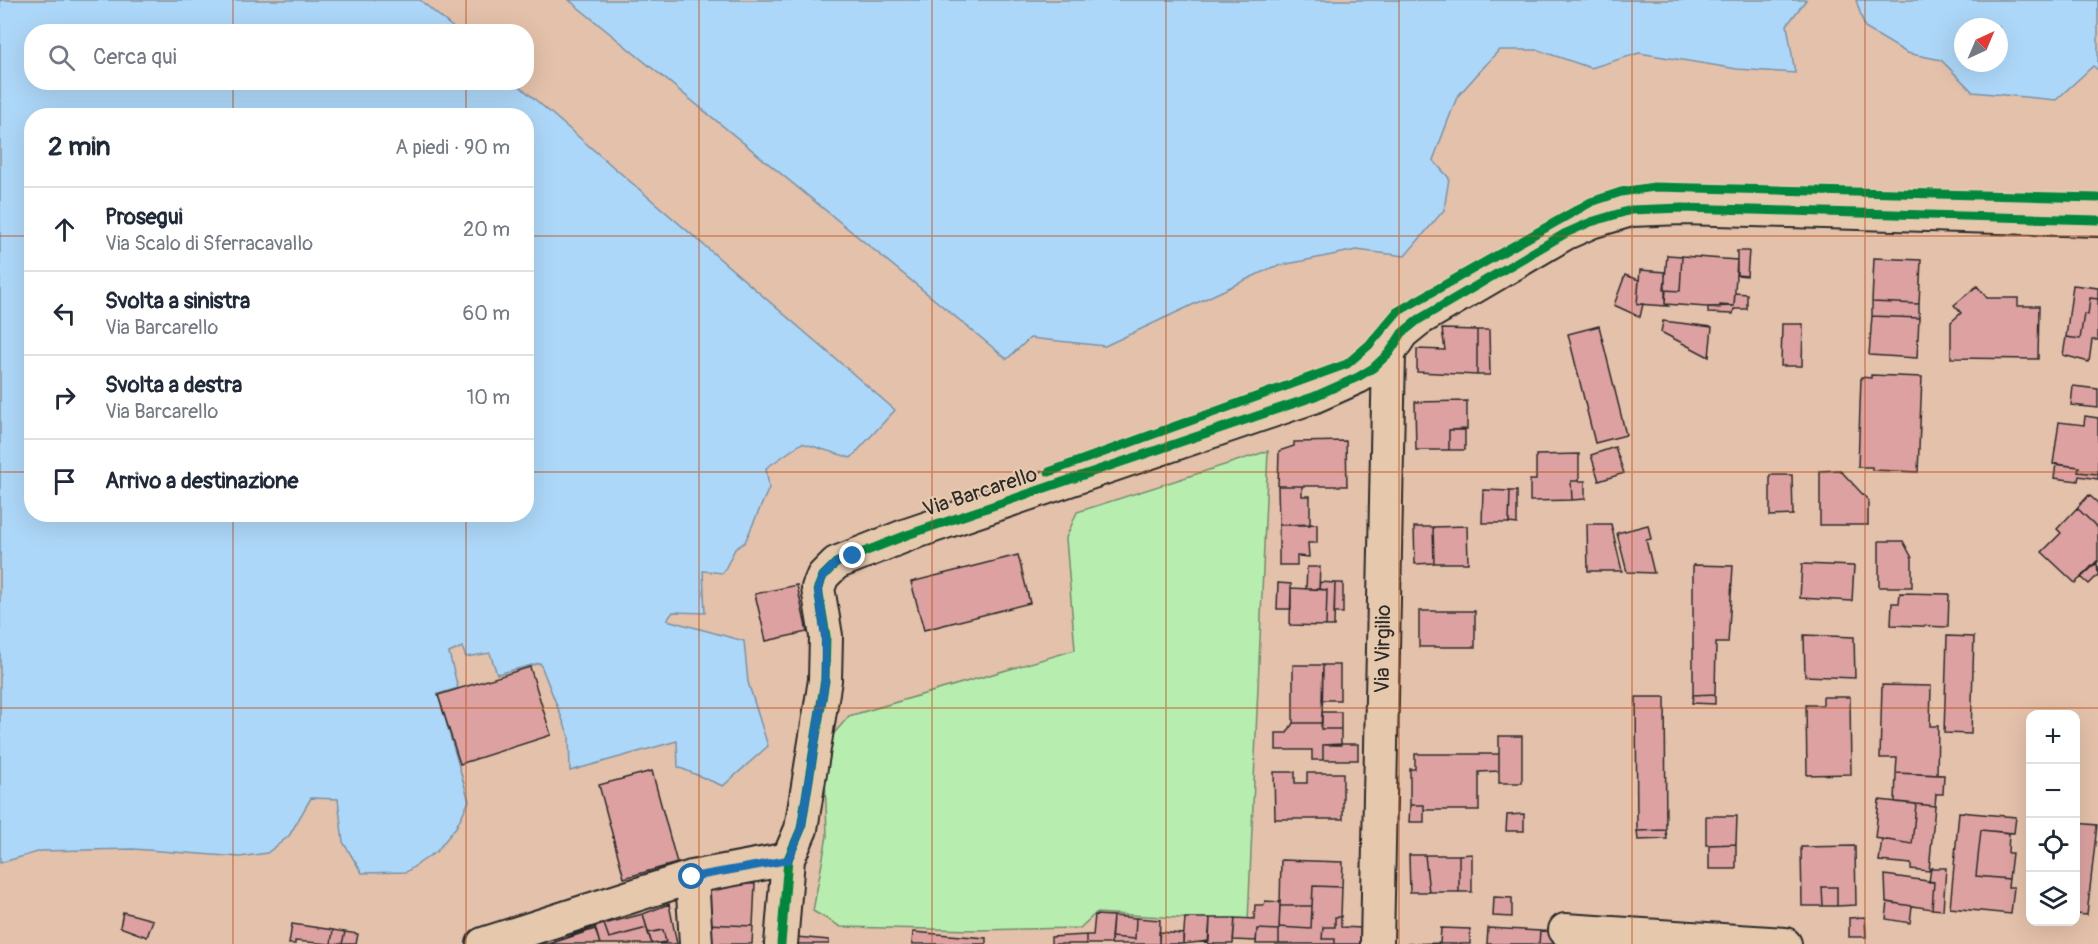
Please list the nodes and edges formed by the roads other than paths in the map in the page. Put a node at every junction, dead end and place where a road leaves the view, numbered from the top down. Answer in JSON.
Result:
{"nodes":[{"id":1,"x":2098,"y":220,"type":"edge"},
{"id":2,"x":1389,"y":353,"type":"junction"},
{"id":3,"x":788,"y":860,"type":"junction"},
{"id":4,"x":692,"y":877,"type":"junction"},
{"id":5,"x":1565,"y":930,"type":"dead end"},
{"id":6,"x":483,"y":944,"type":"edge"},
{"id":7,"x":696,"y":944,"type":"edge"},
{"id":8,"x":781,"y":944,"type":"edge"},
{"id":9,"x":1377,"y":944,"type":"edge"},
{"id":10,"x":1785,"y":944,"type":"edge"}],
"edges":[{"from":1,"to":2,"type":"street","name":"Via Barcarello"},
{"from":2,"to":3,"type":"street","name":"Via Barcarello"},
{"from":2,"to":9,"type":"street","name":"Via Virgilio"},
{"from":3,"to":4,"type":"street"},
{"from":3,"to":8,"type":"street","name":"Via Barcarello"},
{"from":4,"to":6,"type":"street"},
{"from":4,"to":7,"type":"street"},
{"from":5,"to":10,"type":"street"}]}
